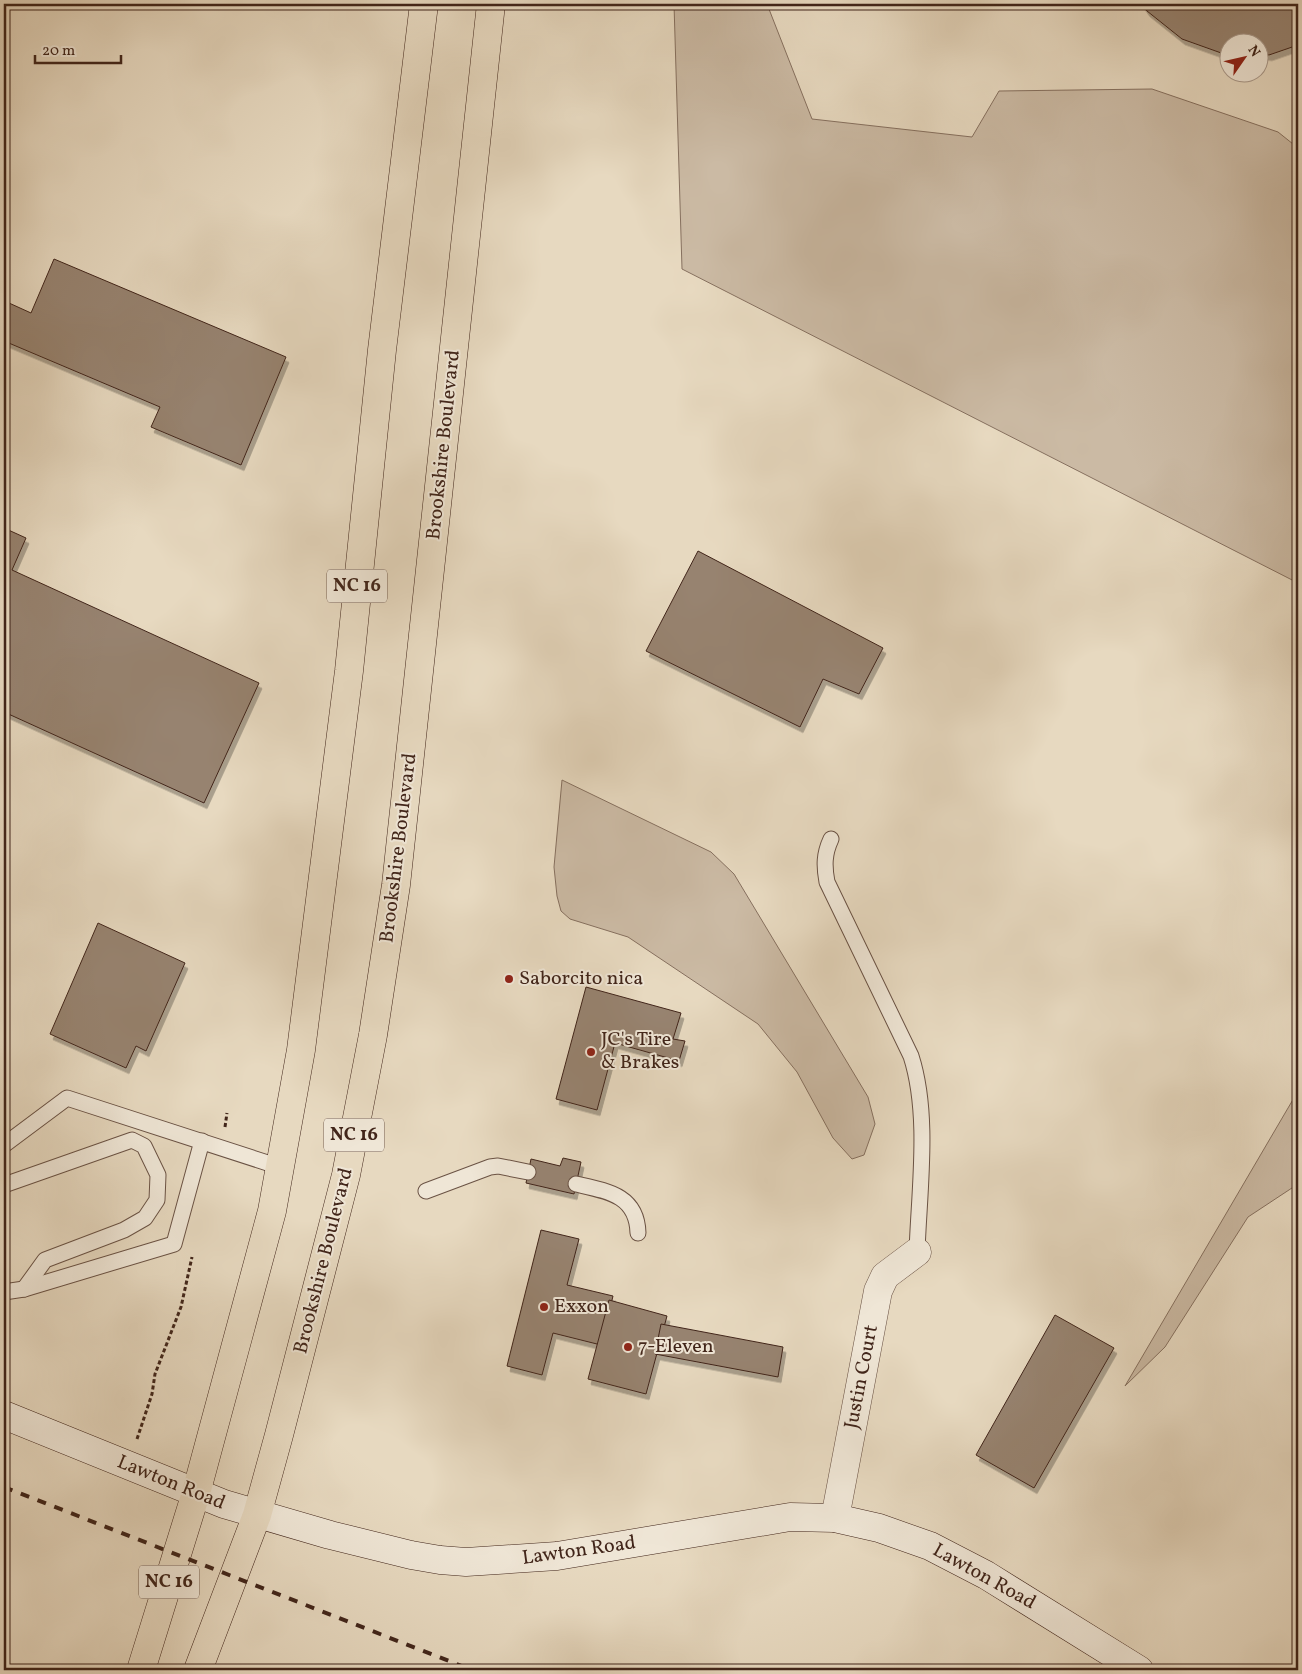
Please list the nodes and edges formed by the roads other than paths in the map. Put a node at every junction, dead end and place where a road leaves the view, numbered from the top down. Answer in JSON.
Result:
{"nodes":[{"id":1,"x":424,"y":4,"type":"edge"},
{"id":2,"x":492,"y":4,"type":"edge"},
{"id":3,"x":831,"y":839,"type":"dead end"},
{"id":4,"x":202,"y":1142,"type":"junction"},
{"id":5,"x":4,"y":1145,"type":"edge"},
{"id":6,"x":280,"y":1166,"type":"junction"},
{"id":7,"x":528,"y":1172,"type":"dead end"},
{"id":8,"x":576,"y":1184,"type":"dead end"},
{"id":9,"x":4,"y":1185,"type":"edge"},
{"id":10,"x":426,"y":1190,"type":"dead end"},
{"id":11,"x":638,"y":1233,"type":"dead end"},
{"id":12,"x":917,"y":1252,"type":"joint"},
{"id":13,"x":24,"y":1289,"type":"junction"},
{"id":14,"x":4,"y":1292,"type":"edge"},
{"id":15,"x":4,"y":1415,"type":"edge"},
{"id":16,"x":196,"y":1493,"type":"junction"},
{"id":17,"x":257,"y":1515,"type":"junction"},
{"id":18,"x":835,"y":1518,"type":"junction"},
{"id":19,"x":141,"y":1670,"type":"edge"},
{"id":20,"x":198,"y":1670,"type":"edge"},
{"id":21,"x":1139,"y":1670,"type":"edge"}],
"edges":[{"from":1,"to":6,"type":"highway","number":"NC 16"},
{"from":2,"to":17,"type":"highway","name":"Brookshire Boulevard","number":"NC 16"},
{"from":3,"to":12,"type":"lane"},
{"from":4,"to":5,"type":"lane"},
{"from":4,"to":6,"type":"lane"},
{"from":4,"to":13,"type":"lane"},
{"from":6,"to":16,"type":"highway","number":"NC 16"},
{"from":7,"to":10,"type":"lane"},
{"from":8,"to":11,"type":"lane"},
{"from":9,"to":13,"type":"lane"},
{"from":12,"to":18,"type":"street","name":"Justin Court"},
{"from":13,"to":14,"type":"lane"},
{"from":15,"to":16,"type":"street","name":"Lawton Road"},
{"from":16,"to":17,"type":"street","name":"Lawton Road"},
{"from":16,"to":19,"type":"highway","number":"NC 16"},
{"from":17,"to":18,"type":"street","name":"Lawton Road"},
{"from":17,"to":20,"type":"highway","name":"Brookshire Boulevard","number":"NC 16"},
{"from":18,"to":21,"type":"street","name":"Lawton Road"}]}
